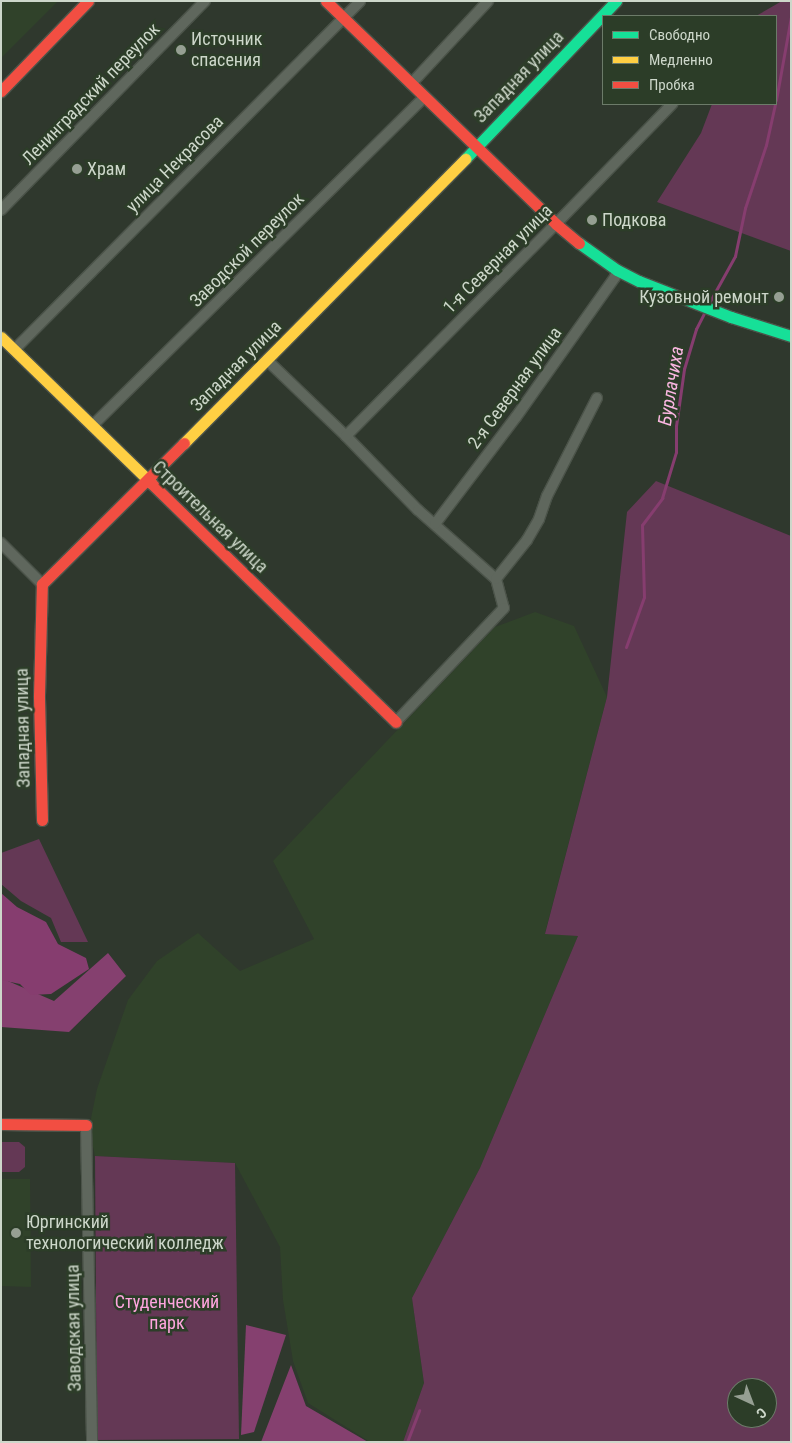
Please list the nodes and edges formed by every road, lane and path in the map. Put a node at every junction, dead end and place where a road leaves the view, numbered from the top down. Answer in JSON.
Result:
{"nodes":[{"id":1,"x":88,"y":1,"type":"edge"},
{"id":2,"x":205,"y":1,"type":"edge"},
{"id":3,"x":326,"y":1,"type":"edge"},
{"id":4,"x":360,"y":1,"type":"edge"},
{"id":5,"x":488,"y":1,"type":"edge"},
{"id":6,"x":616,"y":1,"type":"edge"},
{"id":7,"x":603,"y":15,"type":"edge"},
{"id":8,"x":602,"y":16,"type":"edge"},
{"id":9,"x":342,"y":19,"type":"junction"},
{"id":10,"x":411,"y":84,"type":"junction"},
{"id":11,"x":1,"y":91,"type":"edge"},
{"id":12,"x":424,"y":97,"type":"junction"},
{"id":13,"x":671,"y":105,"type":"edge"},
{"id":14,"x":476,"y":148,"type":"junction"},
{"id":15,"x":1,"y":210,"type":"edge"},
{"id":16,"x":556,"y":224,"type":"junction"},
{"id":17,"x":617,"y":270,"type":"junction"},
{"id":18,"x":791,"y":336,"type":"edge"},
{"id":19,"x":1,"y":337,"type":"edge"},
{"id":20,"x":14,"y":350,"type":"junction"},
{"id":21,"x":267,"y":360,"type":"junction"},
{"id":22,"x":597,"y":398,"type":"dead end"},
{"id":23,"x":92,"y":426,"type":"junction"},
{"id":24,"x":346,"y":436,"type":"junction"},
{"id":25,"x":147,"y":480,"type":"junction"},
{"id":26,"x":435,"y":524,"type":"junction"},
{"id":27,"x":1,"y":543,"type":"edge"},
{"id":28,"x":496,"y":579,"type":"junction"},
{"id":29,"x":42,"y":584,"type":"junction"},
{"id":30,"x":396,"y":722,"type":"joint"},
{"id":31,"x":42,"y":820,"type":"dead end"},
{"id":32,"x":1,"y":1124,"type":"edge"},
{"id":33,"x":86,"y":1124,"type":"joint"},
{"id":34,"x":92,"y":1442,"type":"edge"}],
"edges":[{"from":1,"to":11,"type":"street"},
{"from":2,"to":15,"type":"street","name":"Ленинградский переулок"},
{"from":3,"to":9,"type":"street"},
{"from":4,"to":9,"type":"street","name":"улица Некрасова"},
{"from":5,"to":10,"type":"street"},
{"from":6,"to":7,"type":"street","name":"Западная улица"},
{"from":8,"to":14,"type":"street","name":"Западная улица"},
{"from":9,"to":10,"type":"street"},
{"from":9,"to":20,"type":"street","name":"улица Некрасова"},
{"from":10,"to":12,"type":"street"},
{"from":12,"to":14,"type":"street"},
{"from":12,"to":23,"type":"street","name":"Заводской переулок"},
{"from":13,"to":16,"type":"street","name":"1-я Северная улица"},
{"from":14,"to":16,"type":"street"},
{"from":14,"to":21,"type":"street","name":"Западная улица"},
{"from":16,"to":17,"type":"street"},
{"from":16,"to":24,"type":"street","name":"1-я Северная улица"},
{"from":17,"to":18,"type":"street"},
{"from":17,"to":26,"type":"street","name":"2-я Северная улица"},
{"from":19,"to":20,"type":"street","name":"Строительная улица"},
{"from":20,"to":23,"type":"street","name":"Строительная улица"},
{"from":21,"to":24,"type":"street"},
{"from":21,"to":25,"type":"street","name":"Западная улица"},
{"from":22,"to":28,"type":"street"},
{"from":23,"to":25,"type":"street","name":"Строительная улица"},
{"from":24,"to":26,"type":"street"},
{"from":25,"to":29,"type":"street","name":"Западная улица"},
{"from":25,"to":30,"type":"street","name":"Строительная улица"},
{"from":26,"to":28,"type":"street"},
{"from":27,"to":29,"type":"street"},
{"from":28,"to":30,"type":"street"},
{"from":29,"to":31,"type":"street","name":"Западная улица"},
{"from":32,"to":33,"type":"street"},
{"from":33,"to":34,"type":"street","name":"Заводская улица"}]}
